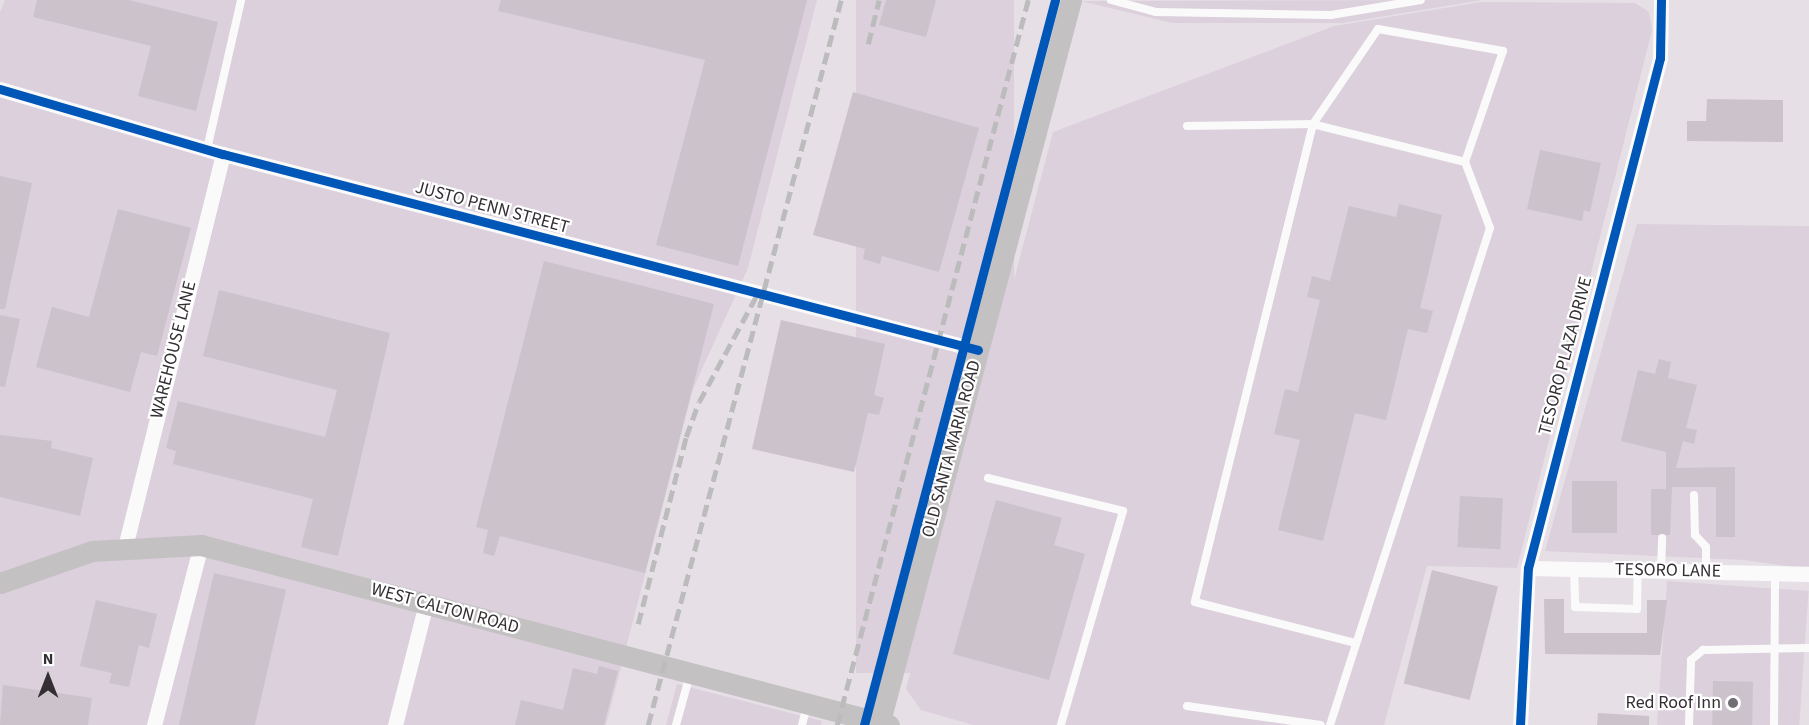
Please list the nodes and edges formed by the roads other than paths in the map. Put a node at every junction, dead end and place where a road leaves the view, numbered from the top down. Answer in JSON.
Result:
{"nodes":[{"id":1,"x":241,"y":0,"type":"edge"},
{"id":2,"x":1071,"y":0,"type":"edge"},
{"id":3,"x":1112,"y":0,"type":"edge"},
{"id":4,"x":1421,"y":0,"type":"edge"},
{"id":5,"x":1661,"y":0,"type":"edge"},
{"id":6,"x":0,"y":89,"type":"edge"},
{"id":7,"x":1313,"y":124,"type":"junction"},
{"id":8,"x":1187,"y":126,"type":"dead end"},
{"id":9,"x":207,"y":149,"type":"junction"},
{"id":10,"x":223,"y":154,"type":"junction"},
{"id":11,"x":1465,"y":162,"type":"junction"},
{"id":12,"x":978,"y":350,"type":"junction"},
{"id":13,"x":988,"y":478,"type":"dead end"},
{"id":14,"x":1694,"y":495,"type":"dead end"},
{"id":15,"x":1662,"y":538,"type":"dead end"},
{"id":16,"x":201,"y":545,"type":"junction"},
{"id":17,"x":124,"y":547,"type":"junction"},
{"id":18,"x":1528,"y":568,"type":"junction"},
{"id":19,"x":1574,"y":570,"type":"junction"},
{"id":20,"x":1638,"y":570,"type":"junction"},
{"id":21,"x":1661,"y":571,"type":"junction"},
{"id":22,"x":1706,"y":571,"type":"junction"},
{"id":23,"x":1775,"y":573,"type":"junction"},
{"id":24,"x":1809,"y":574,"type":"edge"},
{"id":25,"x":0,"y":583,"type":"edge"},
{"id":26,"x":426,"y":603,"type":"junction"},
{"id":27,"x":1356,"y":643,"type":"junction"},
{"id":28,"x":1809,"y":648,"type":"edge"},
{"id":29,"x":1774,"y":649,"type":"junction"},
{"id":30,"x":691,"y":673,"type":"junction"},
{"id":31,"x":807,"y":703,"type":"junction"},
{"id":32,"x":1187,"y":706,"type":"dead end"},
{"id":33,"x":883,"y":724,"type":"edge"},
{"id":34,"x":154,"y":725,"type":"edge"},
{"id":35,"x":394,"y":725,"type":"edge"},
{"id":36,"x":676,"y":725,"type":"edge"},
{"id":37,"x":802,"y":725,"type":"edge"},
{"id":38,"x":1061,"y":725,"type":"edge"},
{"id":39,"x":1321,"y":725,"type":"edge"},
{"id":40,"x":1330,"y":725,"type":"edge"},
{"id":41,"x":1520,"y":725,"type":"edge"},
{"id":42,"x":1689,"y":725,"type":"edge"},
{"id":43,"x":1774,"y":725,"type":"edge"}],
"edges":[{"from":1,"to":9,"type":"lane"},
{"from":2,"to":12,"type":"main road","name":"OLD SANTA MARIA ROAD"},
{"from":3,"to":4,"type":"lane"},
{"from":5,"to":18,"type":"street","name":"TESORO PLAZA DRIVE"},
{"from":6,"to":9,"type":"street","name":"JUSTO PENN STREET"},
{"from":7,"to":8,"type":"lane"},
{"from":7,"to":11,"type":"lane"},
{"from":7,"to":11,"type":"lane"},
{"from":7,"to":27,"type":"lane"},
{"from":9,"to":10,"type":"street","name":"JUSTO PENN STREET"},
{"from":10,"to":12,"type":"street","name":"JUSTO PENN STREET"},
{"from":10,"to":17,"type":"street","name":"WAREHOUSE LANE"},
{"from":11,"to":27,"type":"lane"},
{"from":12,"to":33,"type":"main road","name":"OLD SANTA MARIA ROAD"},
{"from":13,"to":38,"type":"lane"},
{"from":14,"to":22,"type":"lane"},
{"from":15,"to":21,"type":"lane"},
{"from":16,"to":17,"type":"main road","name":"WEST CALTON ROAD"},
{"from":16,"to":26,"type":"main road","name":"WEST CALTON ROAD"},
{"from":16,"to":34,"type":"street"},
{"from":17,"to":25,"type":"main road","name":"WEST CALTON ROAD"},
{"from":18,"to":19,"type":"street","name":"TESORO LANE"},
{"from":18,"to":41,"type":"street","name":"TESORO PLAZA DRIVE"},
{"from":19,"to":20,"type":"street","name":"TESORO LANE"},
{"from":19,"to":20,"type":"lane"},
{"from":20,"to":21,"type":"street","name":"TESORO LANE"},
{"from":21,"to":22,"type":"street","name":"TESORO LANE"},
{"from":22,"to":23,"type":"street","name":"TESORO LANE"},
{"from":23,"to":24,"type":"street","name":"TESORO LANE"},
{"from":23,"to":29,"type":"lane"},
{"from":26,"to":30,"type":"main road","name":"WEST CALTON ROAD"},
{"from":26,"to":35,"type":"street"},
{"from":27,"to":40,"type":"lane"},
{"from":28,"to":29,"type":"lane"},
{"from":29,"to":42,"type":"lane"},
{"from":29,"to":43,"type":"lane"},
{"from":30,"to":31,"type":"main road","name":"WEST CALTON ROAD"},
{"from":30,"to":36,"type":"lane"},
{"from":31,"to":33,"type":"main road","name":"WEST CALTON ROAD"},
{"from":31,"to":37,"type":"lane"},
{"from":32,"to":39,"type":"lane"}]}
